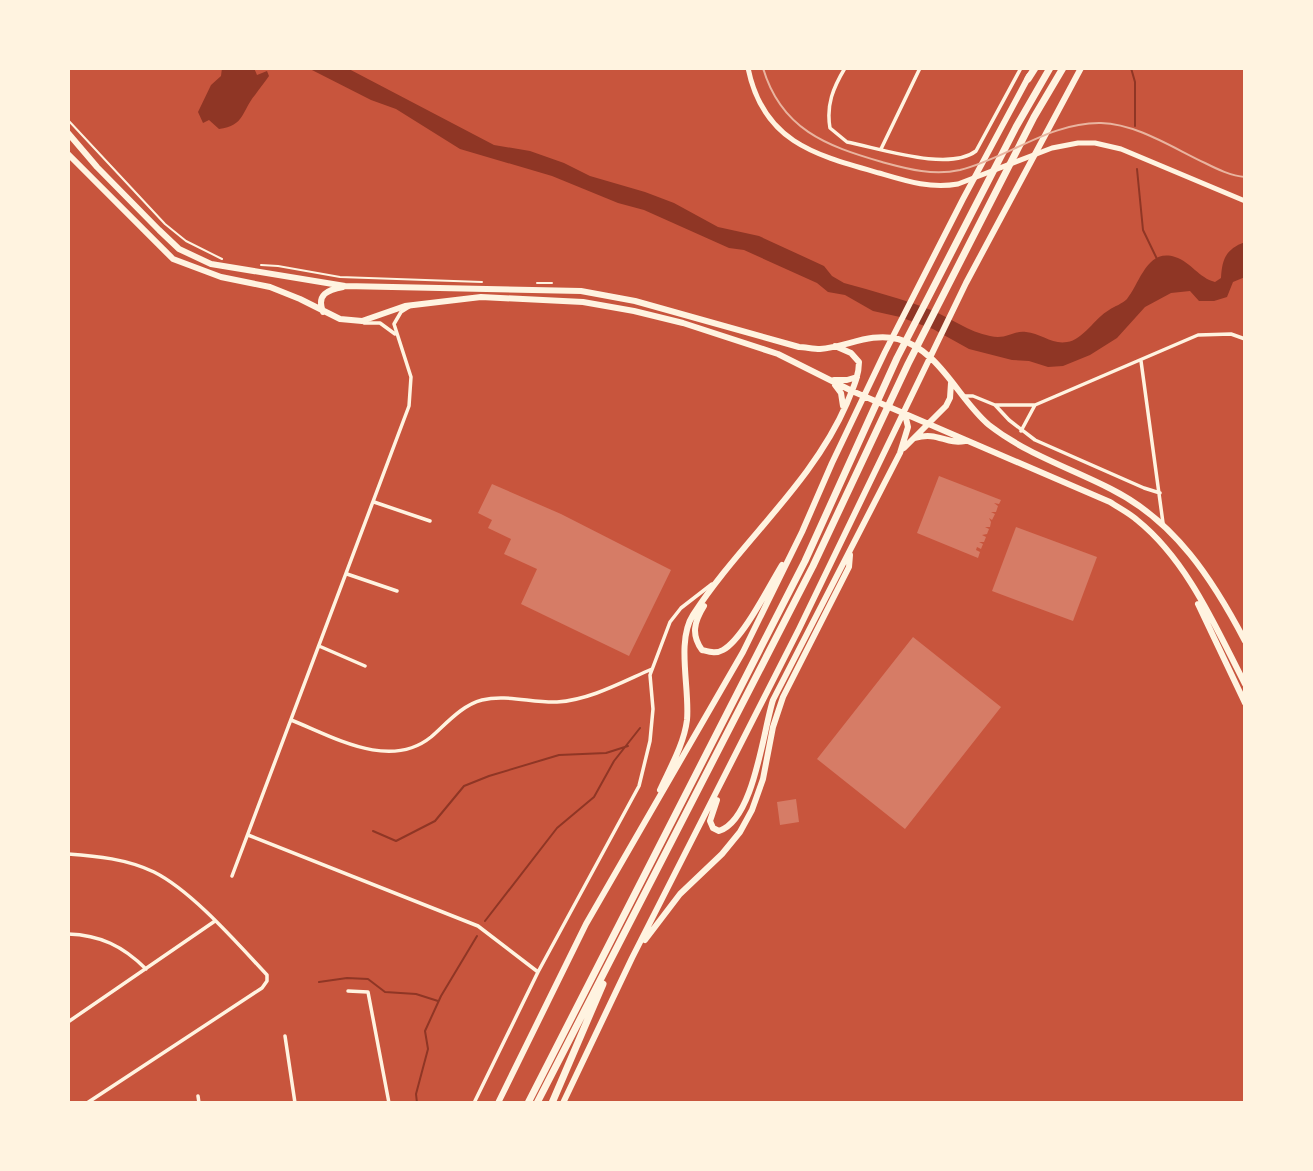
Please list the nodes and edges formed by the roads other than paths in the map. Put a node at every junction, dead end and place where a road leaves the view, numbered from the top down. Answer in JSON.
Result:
{"nodes":[{"id":1,"x":748,"y":68,"type":"edge"},
{"id":2,"x":845,"y":68,"type":"edge"},
{"id":3,"x":920,"y":68,"type":"edge"},
{"id":4,"x":1021,"y":68,"type":"edge"},
{"id":5,"x":1034,"y":68,"type":"edge"},
{"id":6,"x":1050,"y":68,"type":"edge"},
{"id":7,"x":1063,"y":68,"type":"edge"},
{"id":8,"x":1082,"y":68,"type":"edge"},
{"id":9,"x":1028,"y":79,"type":"joint"},
{"id":10,"x":68,"y":133,"type":"edge"},
{"id":11,"x":881,"y":149,"type":"junction"},
{"id":12,"x":68,"y":154,"type":"edge"},
{"id":13,"x":1245,"y":201,"type":"edge"},
{"id":14,"x":345,"y":286,"type":"junction"},
{"id":15,"x":418,"y":304,"type":"junction"},
{"id":16,"x":323,"y":312,"type":"junction"},
{"id":17,"x":355,"y":321,"type":"junction"},
{"id":18,"x":396,"y":335,"type":"junction"},
{"id":19,"x":1245,"y":339,"type":"edge"},
{"id":20,"x":832,"y":346,"type":"junction"},
{"id":21,"x":1141,"y":360,"type":"junction"},
{"id":22,"x":857,"y":377,"type":"junction"},
{"id":23,"x":829,"y":379,"type":"junction"},
{"id":24,"x":951,"y":381,"type":"junction"},
{"id":25,"x":852,"y":391,"type":"junction"},
{"id":26,"x":962,"y":396,"type":"junction"},
{"id":27,"x":995,"y":405,"type":"junction"},
{"id":28,"x":1035,"y":405,"type":"junction"},
{"id":29,"x":843,"y":412,"type":"junction"},
{"id":30,"x":905,"y":414,"type":"junction"},
{"id":31,"x":927,"y":424,"type":"junction"},
{"id":32,"x":1021,"y":431,"type":"junction"},
{"id":33,"x":913,"y":439,"type":"junction"},
{"id":34,"x":965,"y":441,"type":"junction"},
{"id":35,"x":900,"y":453,"type":"junction"},
{"id":36,"x":1160,"y":493,"type":"junction"},
{"id":37,"x":374,"y":502,"type":"junction"},
{"id":38,"x":430,"y":521,"type":"dead end"},
{"id":39,"x":1163,"y":525,"type":"junction"},
{"id":40,"x":802,"y":532,"type":"junction"},
{"id":41,"x":850,"y":554,"type":"junction"},
{"id":42,"x":726,"y":570,"type":"junction"},
{"id":43,"x":1182,"y":570,"type":"junction"},
{"id":44,"x":347,"y":574,"type":"junction"},
{"id":45,"x":719,"y":580,"type":"junction"},
{"id":46,"x":397,"y":591,"type":"dead end"},
{"id":47,"x":1245,"y":641,"type":"edge"},
{"id":48,"x":319,"y":646,"type":"junction"},
{"id":49,"x":365,"y":666,"type":"dead end"},
{"id":50,"x":652,"y":669,"type":"junction"},
{"id":51,"x":1245,"y":684,"type":"edge"},
{"id":52,"x":1245,"y":703,"type":"edge"},
{"id":53,"x":753,"y":718,"type":"junction"},
{"id":54,"x":290,"y":720,"type":"junction"},
{"id":55,"x":642,"y":827,"type":"junction"},
{"id":56,"x":248,"y":835,"type":"junction"},
{"id":57,"x":68,"y":854,"type":"edge"},
{"id":58,"x":232,"y":876,"type":"dead end"},
{"id":59,"x":215,"y":921,"type":"junction"},
{"id":60,"x":68,"y":934,"type":"edge"},
{"id":61,"x":612,"y":958,"type":"junction"},
{"id":62,"x":632,"y":958,"type":"junction"},
{"id":63,"x":146,"y":969,"type":"junction"},
{"id":64,"x":538,"y":972,"type":"junction"},
{"id":65,"x":348,"y":991,"type":"dead end"},
{"id":66,"x":68,"y":1022,"type":"edge"},
{"id":67,"x":285,"y":1036,"type":"dead end"},
{"id":68,"x":198,"y":1096,"type":"dead end"},
{"id":69,"x":87,"y":1103,"type":"edge"},
{"id":70,"x":199,"y":1103,"type":"edge"},
{"id":71,"x":295,"y":1103,"type":"edge"},
{"id":72,"x":389,"y":1103,"type":"edge"},
{"id":73,"x":474,"y":1103,"type":"edge"},
{"id":74,"x":498,"y":1103,"type":"edge"},
{"id":75,"x":528,"y":1103,"type":"edge"},
{"id":76,"x":537,"y":1103,"type":"edge"},
{"id":77,"x":552,"y":1103,"type":"edge"},
{"id":78,"x":563,"y":1103,"type":"edge"}],
"edges":[{"from":1,"to":13,"type":"main road"},
{"from":2,"to":11,"type":"street"},
{"from":3,"to":11,"type":"street"},
{"from":4,"to":11,"type":"street"},
{"from":5,"to":9,"type":"highway"},
{"from":6,"to":75,"type":"highway"},
{"from":7,"to":61,"type":"highway"},
{"from":8,"to":53,"type":"highway"},
{"from":9,"to":40,"type":"highway"},
{"from":10,"to":14,"type":"highway"},
{"from":12,"to":16,"type":"highway"},
{"from":14,"to":16,"type":"highway"},
{"from":14,"to":20,"type":"highway"},
{"from":15,"to":17,"type":"highway"},
{"from":15,"to":18,"type":"street"},
{"from":15,"to":23,"type":"highway"},
{"from":16,"to":17,"type":"highway"},
{"from":17,"to":18,"type":"street"},
{"from":18,"to":37,"type":"street"},
{"from":19,"to":21,"type":"street"},
{"from":20,"to":22,"type":"highway"},
{"from":20,"to":24,"type":"highway"},
{"from":21,"to":28,"type":"street"},
{"from":21,"to":36,"type":"street"},
{"from":22,"to":23,"type":"highway"},
{"from":22,"to":25,"type":"highway"},
{"from":23,"to":25,"type":"highway"},
{"from":23,"to":29,"type":"highway"},
{"from":24,"to":26,"type":"highway"},
{"from":24,"to":31,"type":"highway"},
{"from":25,"to":29,"type":"highway"},
{"from":25,"to":30,"type":"highway"},
{"from":26,"to":27,"type":"street"},
{"from":26,"to":39,"type":"highway"},
{"from":27,"to":28,"type":"street"},
{"from":27,"to":32,"type":"street"},
{"from":28,"to":32,"type":"street"},
{"from":29,"to":42,"type":"highway"},
{"from":30,"to":31,"type":"highway"},
{"from":30,"to":35,"type":"highway"},
{"from":31,"to":33,"type":"highway"},
{"from":31,"to":34,"type":"highway"},
{"from":32,"to":36,"type":"street"},
{"from":33,"to":34,"type":"highway"},
{"from":33,"to":35,"type":"highway"},
{"from":34,"to":43,"type":"highway"},
{"from":35,"to":41,"type":"highway"},
{"from":36,"to":39,"type":"street"},
{"from":37,"to":38,"type":"street"},
{"from":37,"to":44,"type":"street"},
{"from":39,"to":47,"type":"highway"},
{"from":40,"to":45,"type":"highway"},
{"from":40,"to":55,"type":"highway"},
{"from":41,"to":53,"type":"highway"},
{"from":41,"to":62,"type":"highway"},
{"from":42,"to":45,"type":"highway"},
{"from":42,"to":50,"type":"street"},
{"from":43,"to":51,"type":"highway"},
{"from":43,"to":52,"type":"highway"},
{"from":44,"to":46,"type":"street"},
{"from":44,"to":48,"type":"street"},
{"from":45,"to":55,"type":"highway"},
{"from":48,"to":49,"type":"street"},
{"from":48,"to":54,"type":"street"},
{"from":50,"to":54,"type":"street"},
{"from":50,"to":64,"type":"street"},
{"from":53,"to":62,"type":"highway"},
{"from":54,"to":56,"type":"street"},
{"from":55,"to":74,"type":"highway"},
{"from":56,"to":58,"type":"street"},
{"from":56,"to":64,"type":"street"},
{"from":57,"to":59,"type":"street"},
{"from":59,"to":63,"type":"street"},
{"from":59,"to":69,"type":"street"},
{"from":60,"to":63,"type":"street"},
{"from":61,"to":76,"type":"highway"},
{"from":61,"to":77,"type":"highway"},
{"from":62,"to":78,"type":"highway"},
{"from":63,"to":66,"type":"street"},
{"from":64,"to":73,"type":"street"},
{"from":65,"to":72,"type":"street"},
{"from":67,"to":71,"type":"street"},
{"from":68,"to":70,"type":"street"}]}
